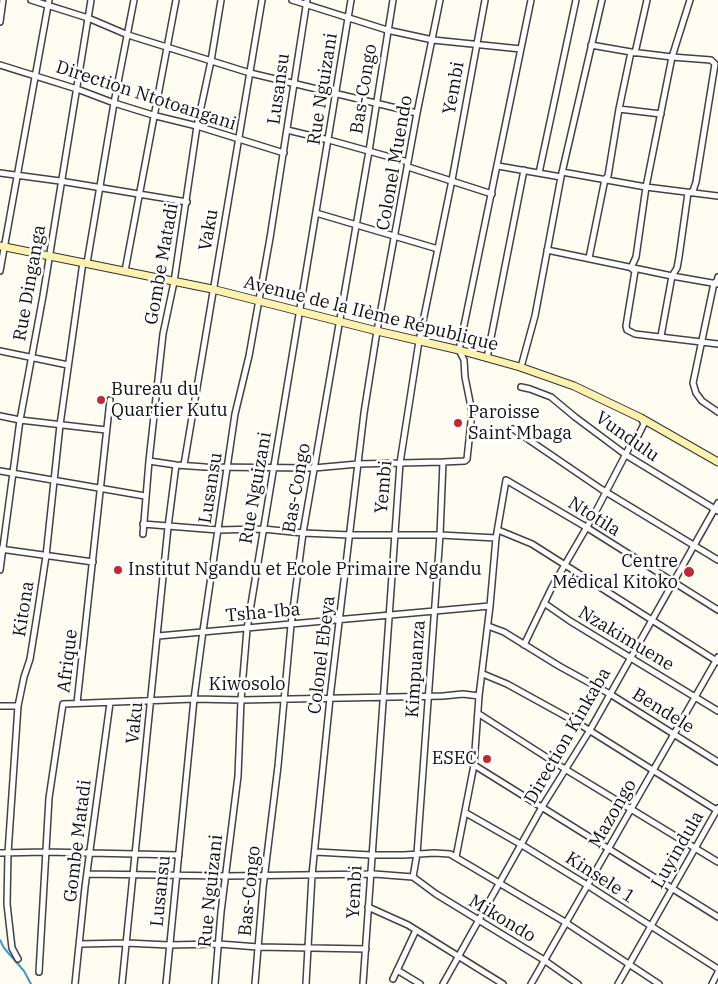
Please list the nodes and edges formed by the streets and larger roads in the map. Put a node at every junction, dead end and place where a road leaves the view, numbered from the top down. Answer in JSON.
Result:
{"nodes":[{"id":1,"x":3,"y":0,"type":"edge"},
{"id":2,"x":31,"y":0,"type":"edge"},
{"id":3,"x":91,"y":0,"type":"edge"},
{"id":4,"x":134,"y":0,"type":"edge"},
{"id":5,"x":176,"y":0,"type":"edge"},
{"id":6,"x":221,"y":0,"type":"edge"},
{"id":7,"x":262,"y":0,"type":"edge"},
{"id":8,"x":292,"y":0,"type":"edge"},
{"id":9,"x":351,"y":0,"type":"edge"},
{"id":10,"x":393,"y":0,"type":"edge"},
{"id":11,"x":440,"y":0,"type":"edge"},
{"id":12,"x":485,"y":0,"type":"edge"},
{"id":13,"x":531,"y":0,"type":"edge"},
{"id":14,"x":576,"y":0,"type":"edge"},
{"id":15,"x":602,"y":0,"type":"edge"},
{"id":16,"x":647,"y":0,"type":"edge"},
{"id":17,"x":690,"y":0,"type":"edge"},
{"id":18,"x":48,"y":2,"type":"edge"},
{"id":19,"x":307,"y":2,"type":"edge"},
{"id":20,"x":88,"y":18,"type":"junction"},
{"id":21,"x":348,"y":18,"type":"junction"},
{"id":22,"x":0,"y":22,"type":"edge"},
{"id":23,"x":387,"y":30,"type":"junction"},
{"id":24,"x":128,"y":34,"type":"junction"},
{"id":25,"x":432,"y":40,"type":"junction"},
{"id":26,"x":476,"y":45,"type":"junction"},
{"id":27,"x":591,"y":45,"type":"junction"},
{"id":28,"x":168,"y":46,"type":"junction"},
{"id":29,"x":521,"y":49,"type":"junction"},
{"id":30,"x":633,"y":52,"type":"junction"},
{"id":31,"x":672,"y":57,"type":"junction"},
{"id":32,"x":211,"y":61,"type":"junction"},
{"id":33,"x":0,"y":65,"type":"edge"},
{"id":34,"x":250,"y":73,"type":"junction"},
{"id":35,"x":36,"y":76,"type":"junction"},
{"id":36,"x":293,"y":84,"type":"junction"},
{"id":37,"x":78,"y":89,"type":"junction"},
{"id":38,"x":335,"y":93,"type":"junction"},
{"id":39,"x":376,"y":102,"type":"junction"},
{"id":40,"x":114,"y":103,"type":"junction"},
{"id":41,"x":619,"y":109,"type":"junction"},
{"id":42,"x":417,"y":113,"type":"junction"},
{"id":43,"x":661,"y":114,"type":"junction"},
{"id":44,"x":156,"y":116,"type":"junction"},
{"id":45,"x":197,"y":126,"type":"junction"},
{"id":46,"x":287,"y":130,"type":"junction"},
{"id":47,"x":240,"y":140,"type":"junction"},
{"id":48,"x":328,"y":140,"type":"junction"},
{"id":49,"x":369,"y":151,"type":"junction"},
{"id":50,"x":284,"y":153,"type":"junction"},
{"id":51,"x":408,"y":165,"type":"junction"},
{"id":52,"x":498,"y":166,"type":"junction"},
{"id":53,"x":524,"y":170,"type":"junction"},
{"id":54,"x":0,"y":172,"type":"edge"},
{"id":55,"x":539,"y":173,"type":"junction"},
{"id":56,"x":18,"y":174,"type":"junction"},
{"id":57,"x":562,"y":174,"type":"junction"},
{"id":58,"x":604,"y":179,"type":"junction"},
{"id":59,"x":452,"y":180,"type":"junction"},
{"id":60,"x":60,"y":181,"type":"junction"},
{"id":61,"x":646,"y":187,"type":"junction"},
{"id":62,"x":100,"y":188,"type":"junction"},
{"id":63,"x":688,"y":192,"type":"junction"},
{"id":64,"x":492,"y":194,"type":"junction"},
{"id":65,"x":140,"y":195,"type":"junction"},
{"id":66,"x":718,"y":196,"type":"edge"},
{"id":67,"x":187,"y":202,"type":"junction"},
{"id":68,"x":316,"y":213,"type":"junction"},
{"id":69,"x":355,"y":224,"type":"junction"},
{"id":70,"x":395,"y":237,"type":"junction"},
{"id":71,"x":2,"y":246,"type":"edge"},
{"id":72,"x":438,"y":249,"type":"junction"},
{"id":73,"x":547,"y":250,"type":"junction"},
{"id":74,"x":49,"y":255,"type":"junction"},
{"id":75,"x":589,"y":258,"type":"junction"},
{"id":76,"x":85,"y":262,"type":"junction"},
{"id":77,"x":631,"y":268,"type":"junction"},
{"id":78,"x":0,"y":271,"type":"edge"},
{"id":79,"x":125,"y":271,"type":"junction"},
{"id":80,"x":672,"y":276,"type":"junction"},
{"id":81,"x":718,"y":277,"type":"edge"},
{"id":82,"x":174,"y":282,"type":"junction"},
{"id":83,"x":716,"y":284,"type":"edge"},
{"id":84,"x":212,"y":290,"type":"junction"},
{"id":85,"x":258,"y":301,"type":"junction"},
{"id":86,"x":301,"y":312,"type":"junction"},
{"id":87,"x":340,"y":321,"type":"junction"},
{"id":88,"x":377,"y":331,"type":"junction"},
{"id":89,"x":661,"y":336,"type":"junction"},
{"id":90,"x":419,"y":341,"type":"junction"},
{"id":91,"x":702,"y":341,"type":"junction"},
{"id":92,"x":718,"y":344,"type":"edge"},
{"id":93,"x":459,"y":350,"type":"junction"},
{"id":94,"x":0,"y":351,"type":"edge"},
{"id":95,"x":30,"y":357,"type":"junction"},
{"id":96,"x":487,"y":358,"type":"junction"},
{"id":97,"x":68,"y":365,"type":"junction"},
{"id":98,"x":523,"y":368,"type":"junction"},
{"id":99,"x":521,"y":388,"type":"dead end"},
{"id":100,"x":110,"y":400,"type":"dead end"},
{"id":101,"x":718,"y":412,"type":"edge"},
{"id":102,"x":0,"y":416,"type":"edge"},
{"id":103,"x":641,"y":418,"type":"junction"},
{"id":104,"x":20,"y":420,"type":"junction"},
{"id":105,"x":60,"y":425,"type":"junction"},
{"id":106,"x":513,"y":429,"type":"dead end"},
{"id":107,"x":106,"y":430,"type":"junction"},
{"id":108,"x":626,"y":455,"type":"junction"},
{"id":109,"x":149,"y":462,"type":"junction"},
{"id":110,"x":443,"y":462,"type":"junction"},
{"id":111,"x":718,"y":462,"type":"edge"},
{"id":112,"x":400,"y":463,"type":"junction"},
{"id":113,"x":358,"y":464,"type":"junction"},
{"id":114,"x":184,"y":465,"type":"junction"},
{"id":115,"x":176,"y":466,"type":"junction"},
{"id":116,"x":274,"y":466,"type":"junction"},
{"id":117,"x":228,"y":468,"type":"junction"},
{"id":118,"x":314,"y":468,"type":"junction"},
{"id":119,"x":0,"y":471,"type":"edge"},
{"id":120,"x":14,"y":473,"type":"junction"},
{"id":121,"x":55,"y":480,"type":"junction"},
{"id":122,"x":100,"y":489,"type":"junction"},
{"id":123,"x":606,"y":492,"type":"junction"},
{"id":124,"x":145,"y":496,"type":"junction"},
{"id":125,"x":718,"y":503,"type":"edge"},
{"id":126,"x":716,"y":510,"type":"edge"},
{"id":127,"x":144,"y":524,"type":"junction"},
{"id":128,"x":168,"y":527,"type":"junction"},
{"id":129,"x":586,"y":527,"type":"junction"},
{"id":130,"x":263,"y":529,"type":"junction"},
{"id":131,"x":218,"y":530,"type":"junction"},
{"id":132,"x":498,"y":530,"type":"junction"},
{"id":133,"x":303,"y":533,"type":"junction"},
{"id":134,"x":143,"y":534,"type":"dead end"},
{"id":135,"x":350,"y":535,"type":"junction"},
{"id":136,"x":440,"y":535,"type":"junction"},
{"id":137,"x":394,"y":536,"type":"junction"},
{"id":138,"x":496,"y":538,"type":"junction"},
{"id":139,"x":694,"y":546,"type":"junction"},
{"id":140,"x":2,"y":549,"type":"edge"},
{"id":141,"x":46,"y":556,"type":"junction"},
{"id":142,"x":718,"y":560,"type":"edge"},
{"id":143,"x":93,"y":562,"type":"junction"},
{"id":144,"x":565,"y":564,"type":"junction"},
{"id":145,"x":0,"y":570,"type":"edge"},
{"id":146,"x":673,"y":583,"type":"junction"},
{"id":147,"x":544,"y":603,"type":"junction"},
{"id":148,"x":490,"y":606,"type":"junction"},
{"id":149,"x":718,"y":610,"type":"edge"},
{"id":150,"x":434,"y":612,"type":"junction"},
{"id":151,"x":388,"y":614,"type":"junction"},
{"id":152,"x":340,"y":619,"type":"junction"},
{"id":153,"x":652,"y":621,"type":"junction"},
{"id":154,"x":291,"y":625,"type":"junction"},
{"id":155,"x":488,"y":626,"type":"junction"},
{"id":156,"x":248,"y":628,"type":"junction"},
{"id":157,"x":203,"y":631,"type":"junction"},
{"id":158,"x":158,"y":636,"type":"junction"},
{"id":159,"x":524,"y":645,"type":"junction"},
{"id":160,"x":631,"y":657,"type":"junction"},
{"id":161,"x":717,"y":660,"type":"edge"},
{"id":162,"x":483,"y":674,"type":"junction"},
{"id":163,"x":610,"y":694,"type":"junction"},
{"id":164,"x":428,"y":696,"type":"junction"},
{"id":165,"x":479,"y":696,"type":"junction"},
{"id":166,"x":382,"y":697,"type":"junction"},
{"id":167,"x":695,"y":697,"type":"junction"},
{"id":168,"x":283,"y":698,"type":"junction"},
{"id":169,"x":330,"y":698,"type":"junction"},
{"id":170,"x":194,"y":699,"type":"junction"},
{"id":171,"x":241,"y":700,"type":"junction"},
{"id":172,"x":151,"y":702,"type":"junction"},
{"id":173,"x":77,"y":703,"type":"junction"},
{"id":174,"x":110,"y":703,"type":"junction"},
{"id":175,"x":0,"y":706,"type":"edge"},
{"id":176,"x":18,"y":706,"type":"junction"},
{"id":177,"x":718,"y":711,"type":"edge"},
{"id":178,"x":479,"y":714,"type":"junction"},
{"id":179,"x":590,"y":730,"type":"junction"},
{"id":180,"x":674,"y":734,"type":"junction"},
{"id":181,"x":718,"y":762,"type":"edge"},
{"id":182,"x":474,"y":765,"type":"junction"},
{"id":183,"x":565,"y":769,"type":"junction"},
{"id":184,"x":654,"y":771,"type":"junction"},
{"id":185,"x":542,"y":807,"type":"junction"},
{"id":186,"x":632,"y":808,"type":"junction"},
{"id":187,"x":718,"y":810,"type":"edge"},
{"id":188,"x":466,"y":813,"type":"junction"},
{"id":189,"x":522,"y":845,"type":"junction"},
{"id":190,"x":609,"y":848,"type":"junction"},
{"id":191,"x":695,"y":848,"type":"junction"},
{"id":192,"x":46,"y":852,"type":"junction"},
{"id":193,"x":316,"y":852,"type":"junction"},
{"id":194,"x":0,"y":853,"type":"edge"},
{"id":195,"x":8,"y":853,"type":"junction"},
{"id":196,"x":90,"y":854,"type":"junction"},
{"id":197,"x":136,"y":854,"type":"junction"},
{"id":198,"x":417,"y":854,"type":"junction"},
{"id":199,"x":179,"y":855,"type":"junction"},
{"id":200,"x":371,"y":855,"type":"junction"},
{"id":201,"x":456,"y":858,"type":"junction"},
{"id":202,"x":718,"y":862,"type":"edge"},
{"id":203,"x":87,"y":874,"type":"junction"},
{"id":204,"x":134,"y":874,"type":"junction"},
{"id":205,"x":371,"y":874,"type":"junction"},
{"id":206,"x":177,"y":875,"type":"junction"},
{"id":207,"x":265,"y":875,"type":"junction"},
{"id":208,"x":312,"y":875,"type":"junction"},
{"id":209,"x":226,"y":876,"type":"junction"},
{"id":210,"x":413,"y":877,"type":"junction"},
{"id":211,"x":499,"y":883,"type":"junction"},
{"id":212,"x":587,"y":885,"type":"junction"},
{"id":213,"x":671,"y":889,"type":"junction"},
{"id":214,"x":368,"y":908,"type":"junction"},
{"id":215,"x":718,"y":917,"type":"edge"},
{"id":216,"x":478,"y":922,"type":"junction"},
{"id":217,"x":565,"y":922,"type":"junction"},
{"id":218,"x":650,"y":926,"type":"junction"},
{"id":219,"x":416,"y":930,"type":"junction"},
{"id":220,"x":126,"y":943,"type":"junction"},
{"id":221,"x":80,"y":944,"type":"junction"},
{"id":222,"x":220,"y":944,"type":"junction"},
{"id":223,"x":169,"y":945,"type":"junction"},
{"id":224,"x":258,"y":947,"type":"junction"},
{"id":225,"x":307,"y":948,"type":"junction"},
{"id":226,"x":366,"y":949,"type":"junction"},
{"id":227,"x":459,"y":956,"type":"junction"},
{"id":228,"x":18,"y":959,"type":"dead end"},
{"id":229,"x":544,"y":960,"type":"junction"},
{"id":230,"x":628,"y":965,"type":"junction"},
{"id":231,"x":397,"y":970,"type":"junction"},
{"id":232,"x":718,"y":970,"type":"edge"},
{"id":233,"x":38,"y":972,"type":"dead end"},
{"id":234,"x":393,"y":979,"type":"dead end"},
{"id":235,"x":305,"y":982,"type":"edge"},
{"id":236,"x":75,"y":984,"type":"edge"},
{"id":237,"x":122,"y":984,"type":"edge"},
{"id":238,"x":166,"y":984,"type":"edge"},
{"id":239,"x":215,"y":984,"type":"edge"},
{"id":240,"x":255,"y":984,"type":"edge"},
{"id":241,"x":299,"y":984,"type":"edge"},
{"id":242,"x":363,"y":984,"type":"edge"},
{"id":243,"x":420,"y":984,"type":"edge"},
{"id":244,"x":442,"y":984,"type":"edge"},
{"id":245,"x":503,"y":984,"type":"edge"},
{"id":246,"x":531,"y":984,"type":"edge"},
{"id":247,"x":578,"y":984,"type":"edge"},
{"id":248,"x":618,"y":984,"type":"edge"},
{"id":249,"x":659,"y":984,"type":"edge"},
{"id":250,"x":712,"y":984,"type":"edge"}],
"edges":[{"from":1,"to":22,"type":"street"},
{"from":2,"to":18,"type":"street"},
{"from":3,"to":20,"type":"street","name":"Rue Dinganga"},
{"from":4,"to":24,"type":"street","name":"Kitona"},
{"from":5,"to":28,"type":"street"},
{"from":6,"to":32,"type":"street","name":"Gombe Matadi"},
{"from":7,"to":34,"type":"street","name":"Vaku"},
{"from":8,"to":19,"type":"street"},
{"from":9,"to":21,"type":"street","name":"Rue Nguizani"},
{"from":10,"to":23,"type":"street","name":"Bas-Congo"},
{"from":11,"to":25,"type":"street","name":"Colonel Muendo"},
{"from":12,"to":26,"type":"street","name":"Yembi"},
{"from":13,"to":29,"type":"street"},
{"from":14,"to":55,"type":"street"},
{"from":15,"to":27,"type":"street"},
{"from":16,"to":30,"type":"street"},
{"from":17,"to":31,"type":"street"},
{"from":18,"to":20,"type":"street"},
{"from":18,"to":35,"type":"street"},
{"from":19,"to":21,"type":"street"},
{"from":19,"to":36,"type":"street","name":"Lusansu"},
{"from":20,"to":24,"type":"street"},
{"from":20,"to":37,"type":"street","name":"Rue Dinganga"},
{"from":21,"to":23,"type":"street"},
{"from":21,"to":38,"type":"street","name":"Rue Nguizani"},
{"from":23,"to":25,"type":"street"},
{"from":23,"to":39,"type":"street","name":"Bas-Congo"},
{"from":24,"to":28,"type":"street"},
{"from":24,"to":40,"type":"street","name":"Kitona"},
{"from":25,"to":26,"type":"street"},
{"from":25,"to":42,"type":"street","name":"Colonel Muendo"},
{"from":26,"to":29,"type":"street"},
{"from":26,"to":59,"type":"street","name":"Yembi"},
{"from":27,"to":30,"type":"street"},
{"from":27,"to":57,"type":"street"},
{"from":28,"to":32,"type":"street"},
{"from":28,"to":44,"type":"street"},
{"from":29,"to":52,"type":"street"},
{"from":30,"to":31,"type":"street"},
{"from":30,"to":41,"type":"street"},
{"from":31,"to":43,"type":"street"},
{"from":31,"to":63,"type":"street"},
{"from":32,"to":34,"type":"street"},
{"from":32,"to":45,"type":"street","name":"Gombe Matadi"},
{"from":33,"to":35,"type":"street","name":"Direction Ntotoangani"},
{"from":34,"to":36,"type":"street"},
{"from":34,"to":47,"type":"street","name":"Vaku"},
{"from":35,"to":37,"type":"street","name":"Direction Ntotoangani"},
{"from":35,"to":56,"type":"street"},
{"from":36,"to":38,"type":"street"},
{"from":36,"to":46,"type":"street","name":"Lusansu"},
{"from":37,"to":40,"type":"street","name":"Direction Ntotoangani"},
{"from":37,"to":60,"type":"street","name":"Rue Dinganga"},
{"from":38,"to":39,"type":"street"},
{"from":38,"to":48,"type":"street","name":"Rue Nguizani"},
{"from":39,"to":42,"type":"street"},
{"from":39,"to":49,"type":"street","name":"Bas-Congo"},
{"from":40,"to":44,"type":"street","name":"Direction Ntotoangani"},
{"from":40,"to":62,"type":"street","name":"Kitona"},
{"from":41,"to":43,"type":"street"},
{"from":41,"to":58,"type":"street"},
{"from":42,"to":51,"type":"street","name":"Colonel Muendo"},
{"from":43,"to":61,"type":"street"},
{"from":44,"to":45,"type":"street","name":"Direction Ntotoangani"},
{"from":44,"to":65,"type":"street"},
{"from":45,"to":47,"type":"street","name":"Direction Ntotoangani"},
{"from":45,"to":67,"type":"street","name":"Gombe Matadi"},
{"from":46,"to":48,"type":"street"},
{"from":46,"to":50,"type":"street","name":"Lusansu"},
{"from":47,"to":50,"type":"street","name":"Direction Ntotoangani"},
{"from":47,"to":84,"type":"street","name":"Vaku"},
{"from":48,"to":49,"type":"street"},
{"from":48,"to":68,"type":"street","name":"Rue Nguizani"},
{"from":49,"to":51,"type":"street"},
{"from":49,"to":69,"type":"street","name":"Bas-Congo"},
{"from":50,"to":85,"type":"street","name":"Lusansu"},
{"from":51,"to":59,"type":"street"},
{"from":51,"to":70,"type":"street","name":"Colonel Muendo"},
{"from":52,"to":53,"type":"street"},
{"from":52,"to":64,"type":"street"},
{"from":53,"to":55,"type":"street"},
{"from":53,"to":96,"type":"street"},
{"from":54,"to":56,"type":"street"},
{"from":55,"to":57,"type":"street"},
{"from":56,"to":60,"type":"street"},
{"from":56,"to":71,"type":"street"},
{"from":57,"to":58,"type":"street"},
{"from":57,"to":73,"type":"street"},
{"from":58,"to":61,"type":"street"},
{"from":58,"to":75,"type":"street"},
{"from":59,"to":64,"type":"street"},
{"from":59,"to":72,"type":"street","name":"Yembi"},
{"from":60,"to":62,"type":"street"},
{"from":60,"to":74,"type":"street","name":"Rue Dinganga"},
{"from":61,"to":63,"type":"street"},
{"from":61,"to":77,"type":"street"},
{"from":62,"to":65,"type":"street"},
{"from":62,"to":76,"type":"street","name":"Kitona"},
{"from":63,"to":66,"type":"street"},
{"from":63,"to":80,"type":"street"},
{"from":64,"to":93,"type":"street"},
{"from":65,"to":67,"type":"street"},
{"from":65,"to":79,"type":"street"},
{"from":67,"to":82,"type":"street","name":"Gombe Matadi"},
{"from":68,"to":69,"type":"street"},
{"from":68,"to":86,"type":"street","name":"Rue Nguizani"},
{"from":69,"to":70,"type":"street"},
{"from":69,"to":87,"type":"street","name":"Bas-Congo"},
{"from":70,"to":72,"type":"street"},
{"from":70,"to":88,"type":"street","name":"Colonel Muendo"},
{"from":71,"to":74,"type":"street","name":"Avenue de la IIème République"},
{"from":71,"to":78,"type":"street"},
{"from":72,"to":90,"type":"street","name":"Yembi"},
{"from":73,"to":75,"type":"street"},
{"from":73,"to":98,"type":"street"},
{"from":74,"to":76,"type":"street","name":"Avenue de la IIème République"},
{"from":74,"to":95,"type":"street","name":"Rue Dinganga"},
{"from":75,"to":77,"type":"street"},
{"from":76,"to":79,"type":"street","name":"Avenue de la IIème République"},
{"from":76,"to":97,"type":"street","name":"Kitona"},
{"from":77,"to":80,"type":"street"},
{"from":77,"to":89,"type":"street"},
{"from":79,"to":82,"type":"street","name":"Avenue de la IIème République"},
{"from":80,"to":83,"type":"street"},
{"from":80,"to":89,"type":"street"},
{"from":81,"to":83,"type":"street"},
{"from":82,"to":84,"type":"street","name":"Avenue de la IIème République"},
{"from":82,"to":109,"type":"street","name":"Gombe Matadi"},
{"from":83,"to":91,"type":"street"},
{"from":84,"to":85,"type":"street","name":"Avenue de la IIème République"},
{"from":84,"to":114,"type":"street","name":"Vaku"},
{"from":85,"to":86,"type":"street","name":"Avenue de la IIème République"},
{"from":85,"to":117,"type":"street","name":"Lusansu"},
{"from":86,"to":87,"type":"street","name":"Avenue de la IIème République"},
{"from":86,"to":116,"type":"street","name":"Rue Nguizani"},
{"from":87,"to":88,"type":"street","name":"Avenue de la IIème République"},
{"from":87,"to":118,"type":"street","name":"Bas-Congo"},
{"from":88,"to":90,"type":"street","name":"Avenue de la IIème République"},
{"from":88,"to":113,"type":"street","name":"Colonel Ebeya"},
{"from":89,"to":91,"type":"street"},
{"from":90,"to":93,"type":"street","name":"Avenue de la IIème République"},
{"from":90,"to":112,"type":"street","name":"Yembi"},
{"from":91,"to":92,"type":"street"},
{"from":91,"to":101,"type":"street"},
{"from":93,"to":96,"type":"street","name":"Avenue de la IIème République"},
{"from":93,"to":110,"type":"street"},
{"from":94,"to":95,"type":"street"},
{"from":95,"to":97,"type":"street"},
{"from":95,"to":104,"type":"street","name":"Rue Dinganga"},
{"from":96,"to":98,"type":"street","name":"Avenue de la IIème République"},
{"from":97,"to":105,"type":"street","name":"Kitona"},
{"from":98,"to":103,"type":"street","name":"Avenue de la IIème République"},
{"from":99,"to":108,"type":"street","name":"Vundulu"},
{"from":100,"to":107,"type":"street","name":"Afrique"},
{"from":102,"to":104,"type":"street"},
{"from":103,"to":108,"type":"street"},
{"from":103,"to":111,"type":"street","name":"Avenue de la IIème République"},
{"from":104,"to":105,"type":"street"},
{"from":104,"to":120,"type":"street","name":"Rue Dinganga"},
{"from":105,"to":107,"type":"street"},
{"from":105,"to":121,"type":"street","name":"Kitona"},
{"from":106,"to":123,"type":"street"},
{"from":107,"to":122,"type":"street","name":"Afrique"},
{"from":108,"to":123,"type":"street"},
{"from":108,"to":126,"type":"street","name":"Vundulu"},
{"from":109,"to":115,"type":"street"},
{"from":109,"to":124,"type":"street","name":"Gombe Matadi"},
{"from":110,"to":112,"type":"street"},
{"from":110,"to":136,"type":"street","name":"Kimpuanza"},
{"from":112,"to":113,"type":"street"},
{"from":112,"to":137,"type":"street","name":"Yembi"},
{"from":113,"to":118,"type":"street"},
{"from":113,"to":135,"type":"street","name":"Colonel Ebeya"},
{"from":114,"to":115,"type":"street"},
{"from":114,"to":117,"type":"street"},
{"from":115,"to":128,"type":"street","name":"Vaku"},
{"from":116,"to":117,"type":"street"},
{"from":116,"to":118,"type":"street"},
{"from":116,"to":130,"type":"street","name":"Rue Nguizani"},
{"from":117,"to":131,"type":"street","name":"Lusansu"},
{"from":118,"to":133,"type":"street","name":"Bas-Congo"},
{"from":119,"to":120,"type":"street"},
{"from":120,"to":121,"type":"street"},
{"from":120,"to":140,"type":"street","name":"Rue Dinganga"},
{"from":121,"to":122,"type":"street"},
{"from":121,"to":141,"type":"street","name":"Kitona"},
{"from":122,"to":124,"type":"street"},
{"from":122,"to":143,"type":"street","name":"Afrique"},
{"from":123,"to":129,"type":"street"},
{"from":123,"to":139,"type":"street"},
{"from":124,"to":127,"type":"street","name":"Gombe Matadi"},
{"from":125,"to":126,"type":"street","name":"Direction Kinkaba"},
{"from":126,"to":139,"type":"street","name":"Direction Kinkaba"},
{"from":127,"to":128,"type":"street"},
{"from":127,"to":134,"type":"street","name":"Gombe Matadi"},
{"from":128,"to":131,"type":"street"},
{"from":128,"to":158,"type":"street","name":"Vaku"},
{"from":129,"to":132,"type":"street","name":"Ntotila"},
{"from":129,"to":144,"type":"street"},
{"from":129,"to":146,"type":"street","name":"Ntotila"},
{"from":130,"to":131,"type":"street"},
{"from":130,"to":133,"type":"street"},
{"from":130,"to":156,"type":"street","name":"Rue Nguizani"},
{"from":131,"to":157,"type":"street","name":"Lusansu"},
{"from":132,"to":138,"type":"street"},
{"from":132,"to":144,"type":"street"},
{"from":133,"to":135,"type":"street"},
{"from":133,"to":154,"type":"street","name":"Bas-Congo"},
{"from":135,"to":137,"type":"street"},
{"from":135,"to":152,"type":"street","name":"Colonel Ebeya"},
{"from":136,"to":137,"type":"street"},
{"from":136,"to":138,"type":"street"},
{"from":136,"to":150,"type":"street","name":"Kimpuanza"},
{"from":137,"to":151,"type":"street","name":"Yembi"},
{"from":138,"to":148,"type":"street"},
{"from":139,"to":142,"type":"street"},
{"from":139,"to":146,"type":"street","name":"Direction Kinkaba"},
{"from":140,"to":141,"type":"street"},
{"from":140,"to":145,"type":"street","name":"Rue Dinganga"},
{"from":141,"to":143,"type":"street"},
{"from":141,"to":176,"type":"street","name":"Kitona"},
{"from":143,"to":173,"type":"street","name":"Afrique"},
{"from":144,"to":147,"type":"street"},
{"from":144,"to":153,"type":"street"},
{"from":146,"to":149,"type":"street","name":"Ntotila"},
{"from":146,"to":153,"type":"street","name":"Direction Kinkaba"},
{"from":147,"to":159,"type":"street"},
{"from":147,"to":160,"type":"street","name":"Nzakimuene"},
{"from":148,"to":150,"type":"street","name":"Tsha-Iba"},
{"from":148,"to":155,"type":"street"},
{"from":150,"to":151,"type":"street","name":"Tsha-Iba"},
{"from":150,"to":164,"type":"street","name":"Kimpuanza"},
{"from":151,"to":152,"type":"street","name":"Tsha-Iba"},
{"from":151,"to":166,"type":"street","name":"Yembi"},
{"from":152,"to":154,"type":"street","name":"Tsha-Iba"},
{"from":152,"to":169,"type":"street","name":"Colonel Ebeya"},
{"from":153,"to":160,"type":"street","name":"Direction Kinkaba"},
{"from":153,"to":161,"type":"street"},
{"from":154,"to":156,"type":"street","name":"Tsha-Iba"},
{"from":154,"to":168,"type":"street","name":"Bas-Congo"},
{"from":155,"to":159,"type":"street","name":"Bendele"},
{"from":155,"to":162,"type":"street"},
{"from":156,"to":157,"type":"street","name":"Tsha-Iba"},
{"from":156,"to":171,"type":"street","name":"Rue Nguizani"},
{"from":157,"to":158,"type":"street","name":"Tsha-Iba"},
{"from":157,"to":170,"type":"street","name":"Lusansu"},
{"from":158,"to":172,"type":"street","name":"Vaku"},
{"from":159,"to":163,"type":"street","name":"Bendele"},
{"from":160,"to":163,"type":"street","name":"Direction Kinkaba"},
{"from":160,"to":167,"type":"street","name":"Nzakimuene"},
{"from":161,"to":167,"type":"street","name":"Mazongo"},
{"from":162,"to":165,"type":"street"},
{"from":162,"to":179,"type":"street"},
{"from":163,"to":179,"type":"street","name":"Direction Kinkaba"},
{"from":163,"to":180,"type":"street","name":"Bendele"},
{"from":164,"to":165,"type":"street","name":"Kiwosolo"},
{"from":164,"to":166,"type":"street","name":"Kiwosolo"},
{"from":164,"to":198,"type":"street","name":"Kimpuanza"},
{"from":165,"to":178,"type":"street"},
{"from":166,"to":169,"type":"street","name":"Kiwosolo"},
{"from":166,"to":200,"type":"street","name":"Yembi"},
{"from":167,"to":177,"type":"street","name":"Nzakimuene"},
{"from":167,"to":180,"type":"street","name":"Mazongo"},
{"from":168,"to":169,"type":"street","name":"Kiwosolo"},
{"from":168,"to":171,"type":"street","name":"Kiwosolo"},
{"from":168,"to":207,"type":"street","name":"Bas-Congo"},
{"from":169,"to":193,"type":"street","name":"Colonel Ebeya"},
{"from":170,"to":171,"type":"street","name":"Kiwosolo"},
{"from":170,"to":172,"type":"street","name":"Kiwosolo"},
{"from":170,"to":199,"type":"street","name":"Lusansu"},
{"from":171,"to":209,"type":"street","name":"Rue Nguizani"},
{"from":172,"to":174,"type":"street","name":"Kiwosolo"},
{"from":172,"to":197,"type":"street","name":"Vaku"},
{"from":173,"to":174,"type":"street","name":"Kiwosolo"},
{"from":173,"to":192,"type":"street","name":"Afrique"},
{"from":174,"to":196,"type":"street","name":"Gombe Matadi"},
{"from":175,"to":176,"type":"street"},
{"from":176,"to":195,"type":"street","name":"Kitona"},
{"from":178,"to":182,"type":"street"},
{"from":178,"to":183,"type":"street"},
{"from":179,"to":183,"type":"street","name":"Direction Kinkaba"},
{"from":179,"to":184,"type":"street"},
{"from":180,"to":181,"type":"street","name":"Bendele"},
{"from":180,"to":184,"type":"street","name":"Mazongo"},
{"from":182,"to":185,"type":"street"},
{"from":182,"to":188,"type":"street"},
{"from":183,"to":185,"type":"street","name":"Direction Kinkaba"},
{"from":183,"to":186,"type":"street"},
{"from":184,"to":186,"type":"street","name":"Mazongo"},
{"from":184,"to":187,"type":"street"},
{"from":185,"to":189,"type":"street","name":"Direction Kinkaba"},
{"from":185,"to":190,"type":"street"},
{"from":186,"to":190,"type":"street","name":"Mazongo"},
{"from":186,"to":191,"type":"street"},
{"from":187,"to":191,"type":"street","name":"Luyindula"},
{"from":188,"to":189,"type":"street","name":"Kinsele 1"},
{"from":188,"to":201,"type":"street"},
{"from":189,"to":211,"type":"street","name":"Direction Kinkaba"},
{"from":189,"to":212,"type":"street","name":"Kinsele 1"},
{"from":190,"to":212,"type":"street","name":"Mazongo"},
{"from":190,"to":213,"type":"street"},
{"from":191,"to":202,"type":"street"},
{"from":191,"to":213,"type":"street","name":"Luyindula"},
{"from":192,"to":195,"type":"street"},
{"from":192,"to":196,"type":"street"},
{"from":192,"to":233,"type":"street","name":"Afrique"},
{"from":193,"to":200,"type":"street"},
{"from":193,"to":208,"type":"street","name":"Colonel Ebeya"},
{"from":194,"to":195,"type":"street"},
{"from":195,"to":228,"type":"street","name":"Kitona"},
{"from":196,"to":197,"type":"street"},
{"from":196,"to":203,"type":"street","name":"Gombe Matadi"},
{"from":197,"to":199,"type":"street"},
{"from":197,"to":204,"type":"street","name":"Vaku"},
{"from":198,"to":200,"type":"street"},
{"from":198,"to":201,"type":"street"},
{"from":198,"to":210,"type":"street","name":"Kimpuanza"},
{"from":199,"to":206,"type":"street","name":"Lusansu"},
{"from":200,"to":205,"type":"street","name":"Yembi"},
{"from":201,"to":211,"type":"street"},
{"from":203,"to":204,"type":"street"},
{"from":203,"to":221,"type":"street","name":"Gombe Matadi"},
{"from":204,"to":206,"type":"street"},
{"from":204,"to":220,"type":"street","name":"Vaku"},
{"from":205,"to":208,"type":"street"},
{"from":205,"to":210,"type":"street"},
{"from":205,"to":214,"type":"street","name":"Yembi"},
{"from":206,"to":209,"type":"street"},
{"from":206,"to":223,"type":"street","name":"Lusansu"},
{"from":207,"to":208,"type":"street"},
{"from":207,"to":209,"type":"street"},
{"from":207,"to":224,"type":"street","name":"Bas-Congo"},
{"from":208,"to":225,"type":"street","name":"Colonel Ebeya"},
{"from":209,"to":222,"type":"street","name":"Rue Nguizani"},
{"from":210,"to":216,"type":"street","name":"Mikondo"},
{"from":211,"to":216,"type":"street","name":"Direction Kinkaba"},
{"from":211,"to":217,"type":"street"},
{"from":212,"to":217,"type":"street","name":"Mazongo"},
{"from":212,"to":218,"type":"street","name":"Kinsele 1"},
{"from":213,"to":215,"type":"street"},
{"from":213,"to":218,"type":"street","name":"Luyindula"},
{"from":214,"to":219,"type":"street"},
{"from":214,"to":226,"type":"street","name":"Yembi"},
{"from":216,"to":227,"type":"street","name":"Direction Kinkaba"},
{"from":216,"to":229,"type":"street","name":"Mikondo"},
{"from":217,"to":229,"type":"street","name":"Mazongo"},
{"from":217,"to":230,"type":"street"},
{"from":218,"to":230,"type":"street","name":"Luyindula"},
{"from":218,"to":232,"type":"street","name":"Kinsele 1"},
{"from":219,"to":227,"type":"street"},
{"from":219,"to":231,"type":"street"},
{"from":220,"to":221,"type":"street"},
{"from":220,"to":223,"type":"street"},
{"from":220,"to":237,"type":"street","name":"Vaku"},
{"from":221,"to":236,"type":"street","name":"Gombe Matadi"},
{"from":222,"to":223,"type":"street"},
{"from":222,"to":224,"type":"street"},
{"from":222,"to":239,"type":"street","name":"Rue Nguizani"},
{"from":223,"to":238,"type":"street","name":"Lusansu"},
{"from":224,"to":225,"type":"street"},
{"from":224,"to":240,"type":"street","name":"Bas-Congo"},
{"from":225,"to":226,"type":"street"},
{"from":225,"to":235,"type":"street","name":"Colonel Ebeya"},
{"from":226,"to":242,"type":"street","name":"Yembi"},
{"from":227,"to":244,"type":"street","name":"Direction Kinkaba"},
{"from":227,"to":245,"type":"street"},
{"from":229,"to":246,"type":"street","name":"Mazongo"},
{"from":229,"to":247,"type":"street","name":"Mikondo"},
{"from":230,"to":248,"type":"street","name":"Luyindula"},
{"from":230,"to":249,"type":"street"},
{"from":231,"to":234,"type":"street"},
{"from":231,"to":243,"type":"street"},
{"from":232,"to":250,"type":"street"},
{"from":235,"to":241,"type":"street"}]}
